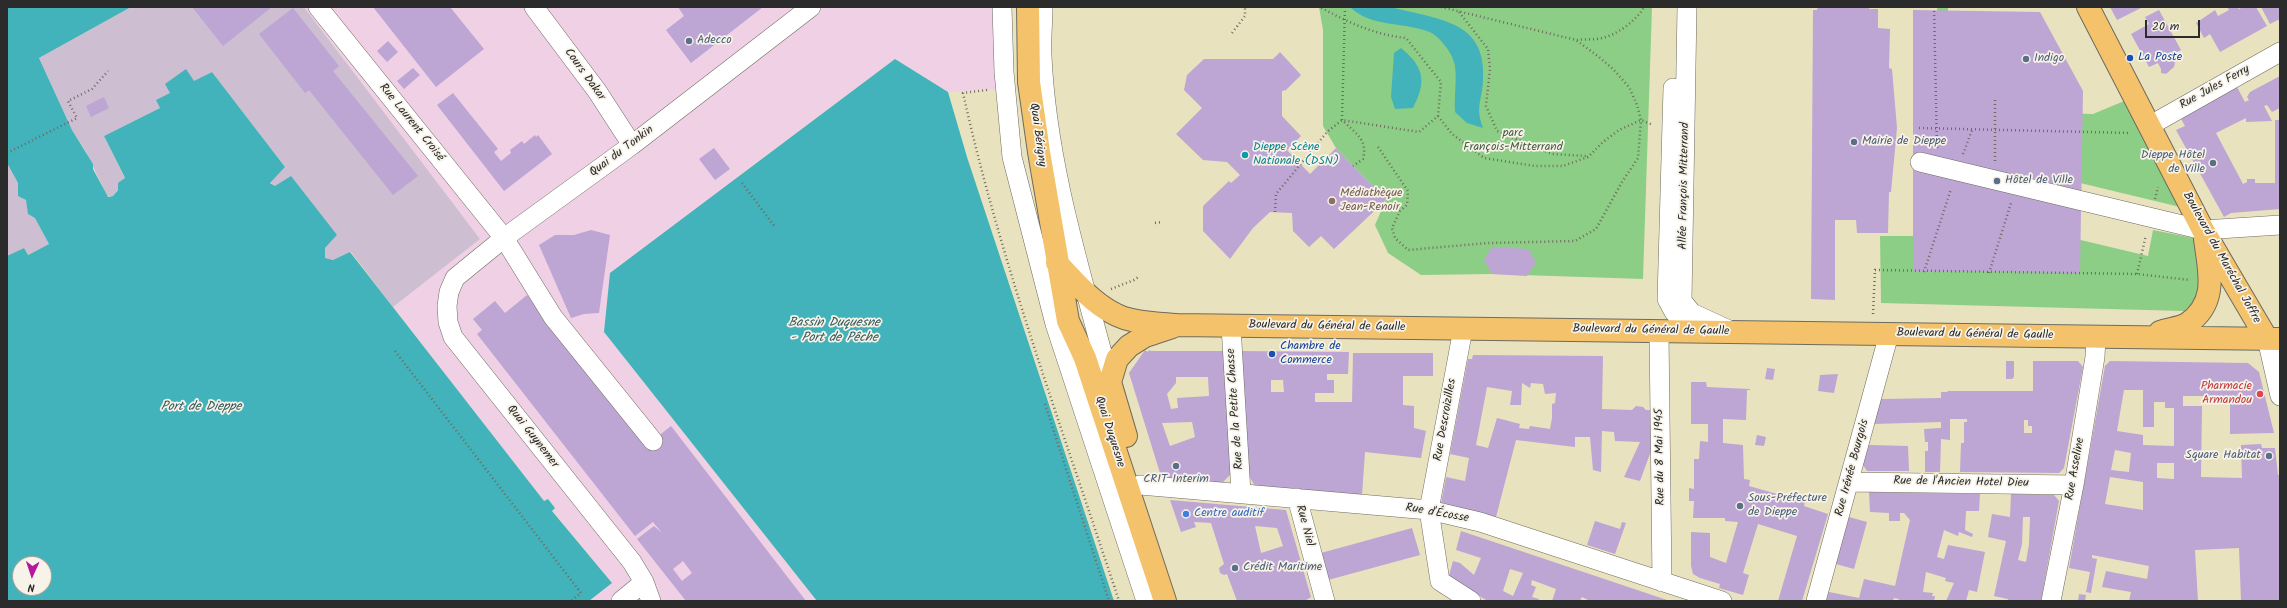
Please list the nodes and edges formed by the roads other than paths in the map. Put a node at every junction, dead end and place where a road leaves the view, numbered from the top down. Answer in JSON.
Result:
{"nodes":[{"id":1,"x":318,"y":7,"type":"edge"},
{"id":2,"x":534,"y":7,"type":"edge"},
{"id":3,"x":811,"y":7,"type":"edge"},
{"id":4,"x":1002,"y":7,"type":"edge"},
{"id":5,"x":1674,"y":7,"type":"edge"},
{"id":6,"x":1687,"y":7,"type":"edge"},
{"id":7,"x":2088,"y":7,"type":"edge"},
{"id":8,"x":1031,"y":9,"type":"edge"},
{"id":9,"x":2280,"y":52,"type":"edge"},
{"id":10,"x":2151,"y":130,"type":"junction"},
{"id":11,"x":632,"y":145,"type":"junction"},
{"id":12,"x":1929,"y":164,"type":"road end"},
{"id":13,"x":2280,"y":225,"type":"edge"},
{"id":14,"x":2203,"y":230,"type":"junction"},
{"id":15,"x":504,"y":238,"type":"junction"},
{"id":16,"x":1057,"y":263,"type":"junction"},
{"id":17,"x":1087,"y":295,"type":"junction"},
{"id":18,"x":447,"y":306,"type":"joint"},
{"id":19,"x":1177,"y":326,"type":"junction"},
{"id":20,"x":1231,"y":326,"type":"junction"},
{"id":21,"x":1463,"y":329,"type":"junction"},
{"id":22,"x":1659,"y":332,"type":"junction"},
{"id":23,"x":1693,"y":332,"type":"junction"},
{"id":24,"x":1736,"y":332,"type":"junction"},
{"id":25,"x":1880,"y":334,"type":"junction"},
{"id":26,"x":2096,"y":337,"type":"junction"},
{"id":27,"x":2138,"y":338,"type":"junction"},
{"id":28,"x":2273,"y":339,"type":"edge"},
{"id":29,"x":1110,"y":382,"type":"junction"},
{"id":30,"x":2280,"y":396,"type":"edge"},
{"id":31,"x":653,"y":441,"type":"dead end"},
{"id":32,"x":1849,"y":482,"type":"junction"},
{"id":33,"x":1140,"y":485,"type":"junction"},
{"id":34,"x":2074,"y":485,"type":"junction"},
{"id":35,"x":1241,"y":493,"type":"junction"},
{"id":36,"x":1297,"y":498,"type":"junction"},
{"id":37,"x":1429,"y":510,"type":"junction"},
{"id":38,"x":644,"y":582,"type":"junction"},
{"id":39,"x":1662,"y":582,"type":"junction"},
{"id":40,"x":1703,"y":598,"type":"edge"},
{"id":41,"x":621,"y":601,"type":"edge"},
{"id":42,"x":651,"y":601,"type":"edge"},
{"id":43,"x":1146,"y":601,"type":"edge"},
{"id":44,"x":1165,"y":601,"type":"edge"},
{"id":45,"x":1179,"y":601,"type":"edge"},
{"id":46,"x":1325,"y":601,"type":"edge"},
{"id":47,"x":1471,"y":601,"type":"edge"},
{"id":48,"x":1722,"y":601,"type":"edge"},
{"id":49,"x":1816,"y":601,"type":"edge"},
{"id":50,"x":2051,"y":601,"type":"edge"}],
"edges":[{"from":1,"to":15,"type":"street","name":"Rue Laurent Croisé"},
{"from":2,"to":11,"type":"street","name":"Cours Dakar"},
{"from":3,"to":11,"type":"street","name":"Quai du Tonkin"},
{"from":4,"to":43,"type":"street"},
{"from":5,"to":23,"type":"street"},
{"from":6,"to":24,"type":"street","name":"Allée François Mitterrand"},
{"from":7,"to":10,"type":"main road","name":"Boulevard du Maréchal Joffre"},
{"from":8,"to":16,"type":"main road","name":"Quai Bérigny"},
{"from":8,"to":17,"type":"street"},
{"from":9,"to":10,"type":"street","name":"Rue Jules Ferry"},
{"from":10,"to":14,"type":"main road","name":"Boulevard du Maréchal Joffre"},
{"from":11,"to":15,"type":"street","name":"Quai du Tonkin"},
{"from":12,"to":14,"type":"street"},
{"from":13,"to":14,"type":"street"},
{"from":14,"to":27,"type":"main road"},
{"from":14,"to":28,"type":"main road","name":"Boulevard du Maréchal Joffre"},
{"from":15,"to":18,"type":"street","name":"Quai du Tonkin"},
{"from":15,"to":31,"type":"street","name":"Rue Laurent Croisé"},
{"from":16,"to":17,"type":"main road","name":"Boulevard du Général de Gaulle"},
{"from":16,"to":44,"type":"main road","name":"Quai Duquesne"},
{"from":17,"to":19,"type":"main road","name":"Boulevard du Général de Gaulle"},
{"from":17,"to":29,"type":"street"},
{"from":18,"to":38,"type":"street","name":"Quai Guynemer"},
{"from":19,"to":20,"type":"main road","name":"Boulevard du Général de Gaulle"},
{"from":19,"to":29,"type":"main road","name":"Quai Duquesne"},
{"from":20,"to":21,"type":"main road","name":"Boulevard du Général de Gaulle"},
{"from":20,"to":35,"type":"street","name":"Rue de la Petite Chasse"},
{"from":21,"to":22,"type":"main road","name":"Boulevard du Général de Gaulle"},
{"from":21,"to":37,"type":"street","name":"Rue Descroizilles"},
{"from":22,"to":23,"type":"main road","name":"Boulevard du Général de Gaulle"},
{"from":22,"to":39,"type":"street","name":"Rue du 8 Mai 1945"},
{"from":23,"to":24,"type":"main road","name":"Boulevard du Général de Gaulle"},
{"from":24,"to":25,"type":"main road","name":"Boulevard du Général de Gaulle"},
{"from":25,"to":26,"type":"main road","name":"Boulevard du Général de Gaulle"},
{"from":25,"to":32,"type":"street","name":"Rue Irénée Bourgois"},
{"from":26,"to":27,"type":"main road","name":"Boulevard du Général de Gaulle"},
{"from":26,"to":34,"type":"street","name":"Rue Asseline"},
{"from":27,"to":28,"type":"main road","name":"Boulevard du Général de Gaulle"},
{"from":28,"to":30,"type":"street"},
{"from":29,"to":33,"type":"main road","name":"Quai Duquesne"},
{"from":32,"to":34,"type":"street","name":"Rue de l'Ancien Hotel Dieu"},
{"from":32,"to":49,"type":"street","name":"Rue Irénée Bourgois"},
{"from":33,"to":35,"type":"street","name":"Rue d'Écosse"},
{"from":33,"to":45,"type":"main road","name":"Quai Duquesne"},
{"from":34,"to":50,"type":"street","name":"Rue Asseline"},
{"from":35,"to":36,"type":"street","name":"Rue d'Écosse"},
{"from":36,"to":37,"type":"street","name":"Rue d'Écosse"},
{"from":36,"to":46,"type":"street","name":"Rue Niel"},
{"from":37,"to":39,"type":"street","name":"Rue d'Écosse"},
{"from":37,"to":47,"type":"street","name":"Rue Descroizilles"},
{"from":38,"to":41,"type":"street"},
{"from":38,"to":42,"type":"street","name":"Quai Guynemer"},
{"from":39,"to":40,"type":"street","name":"Rue d'Écosse"},
{"from":40,"to":48,"type":"street","name":"Rue d'Écosse"}]}
